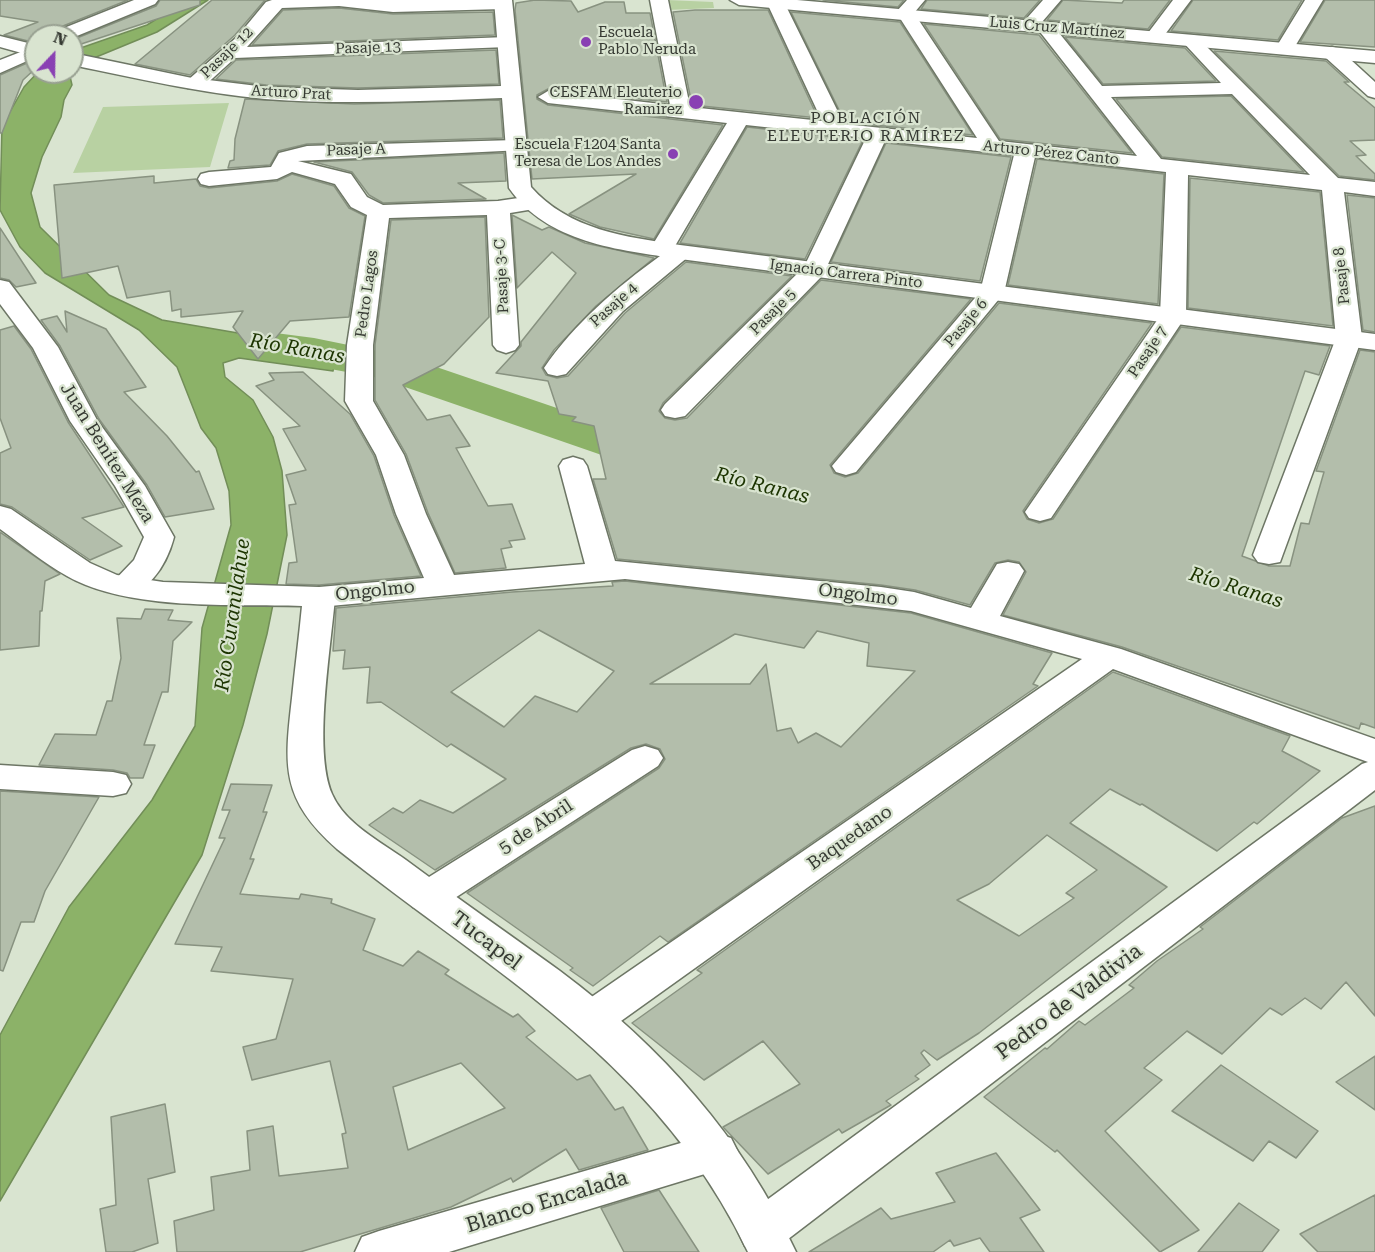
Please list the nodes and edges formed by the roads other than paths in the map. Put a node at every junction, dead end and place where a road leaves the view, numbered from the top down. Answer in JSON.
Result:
{"nodes":[{"id":1,"x":111,"y":0,"type":"edge"},
{"id":2,"x":150,"y":0,"type":"edge"},
{"id":3,"x":659,"y":0,"type":"edge"},
{"id":4,"x":739,"y":0,"type":"edge"},
{"id":5,"x":1052,"y":0,"type":"edge"},
{"id":6,"x":1182,"y":0,"type":"edge"},
{"id":7,"x":1314,"y":0,"type":"edge"},
{"id":8,"x":313,"y":1,"type":"edge"},
{"id":9,"x":503,"y":2,"type":"edge"},
{"id":10,"x":778,"y":2,"type":"edge"},
{"id":11,"x":131,"y":8,"type":"junction"},
{"id":12,"x":913,"y":8,"type":"edge"},
{"id":13,"x":84,"y":27,"type":"edge"},
{"id":14,"x":1037,"y":27,"type":"junction"},
{"id":15,"x":1154,"y":37,"type":"junction"},
{"id":16,"x":1190,"y":40,"type":"junction"},
{"id":17,"x":0,"y":41,"type":"edge"},
{"id":18,"x":507,"y":42,"type":"junction"},
{"id":19,"x":24,"y":47,"type":"edge"},
{"id":20,"x":1284,"y":49,"type":"junction"},
{"id":21,"x":228,"y":53,"type":"junction"},
{"id":22,"x":1332,"y":53,"type":"junction"},
{"id":23,"x":24,"y":54,"type":"edge"},
{"id":24,"x":1375,"y":57,"type":"edge"},
{"id":25,"x":84,"y":61,"type":"edge"},
{"id":26,"x":0,"y":67,"type":"edge"},
{"id":27,"x":195,"y":84,"type":"junction"},
{"id":28,"x":1235,"y":88,"type":"junction"},
{"id":29,"x":513,"y":92,"type":"junction"},
{"id":30,"x":1098,"y":92,"type":"junction"},
{"id":31,"x":1375,"y":92,"type":"edge"},
{"id":32,"x":548,"y":97,"type":"dead end"},
{"id":33,"x":681,"y":111,"type":"junction"},
{"id":34,"x":740,"y":118,"type":"junction"},
{"id":35,"x":836,"y":129,"type":"junction"},
{"id":36,"x":878,"y":134,"type":"junction"},
{"id":37,"x":516,"y":146,"type":"junction"},
{"id":38,"x":993,"y":147,"type":"junction"},
{"id":39,"x":1026,"y":150,"type":"junction"},
{"id":40,"x":286,"y":164,"type":"junction"},
{"id":41,"x":1166,"y":166,"type":"junction"},
{"id":42,"x":208,"y":179,"type":"dead end"},
{"id":43,"x":1332,"y":185,"type":"junction"},
{"id":44,"x":1375,"y":189,"type":"edge"},
{"id":45,"x":532,"y":203,"type":"junction"},
{"id":46,"x":498,"y":208,"type":"junction"},
{"id":47,"x":379,"y":212,"type":"junction"},
{"id":48,"x":671,"y":250,"type":"junction"},
{"id":49,"x":815,"y":270,"type":"junction"},
{"id":50,"x":0,"y":287,"type":"edge"},
{"id":51,"x":992,"y":292,"type":"junction"},
{"id":52,"x":1173,"y":316,"type":"junction"},
{"id":53,"x":1362,"y":340,"type":"edge"},
{"id":54,"x":506,"y":345,"type":"dead end"},
{"id":55,"x":557,"y":368,"type":"dead end"},
{"id":56,"x":675,"y":410,"type":"dead end"},
{"id":57,"x":573,"y":466,"type":"dead end"},
{"id":58,"x":846,"y":466,"type":"dead end"},
{"id":59,"x":1040,"y":512,"type":"dead end"},
{"id":60,"x":0,"y":515,"type":"edge"},
{"id":61,"x":1269,"y":555,"type":"dead end"},
{"id":62,"x":602,"y":570,"type":"junction"},
{"id":63,"x":1008,"y":571,"type":"dead end"},
{"id":64,"x":442,"y":584,"type":"junction"},
{"id":65,"x":124,"y":586,"type":"junction"},
{"id":66,"x":308,"y":597,"type":"junction"},
{"id":67,"x":981,"y":620,"type":"junction"},
{"id":68,"x":1109,"y":656,"type":"junction"},
{"id":69,"x":1375,"y":752,"type":"edge"},
{"id":70,"x":645,"y":758,"type":"dead end"},
{"id":71,"x":1375,"y":772,"type":"edge"},
{"id":72,"x":0,"y":777,"type":"edge"},
{"id":73,"x":113,"y":784,"type":"dead end"},
{"id":74,"x":427,"y":897,"type":"junction"},
{"id":75,"x":592,"y":1019,"type":"junction"},
{"id":76,"x":715,"y":1152,"type":"junction"},
{"id":77,"x":767,"y":1241,"type":"edge"},
{"id":78,"x":380,"y":1252,"type":"edge"}],
"edges":[{"from":1,"to":11,"type":"street"},
{"from":2,"to":11,"type":"street"},
{"from":3,"to":33,"type":"street"},
{"from":4,"to":10,"type":"street","name":"Luis Cruz Martínez"},
{"from":5,"to":14,"type":"street"},
{"from":6,"to":15,"type":"street"},
{"from":7,"to":20,"type":"street"},
{"from":8,"to":9,"type":"street","name":"Pasaje 12"},
{"from":8,"to":21,"type":"street","name":"Pasaje 12"},
{"from":9,"to":18,"type":"street"},
{"from":10,"to":12,"type":"street","name":"Luis Cruz Martínez"},
{"from":10,"to":35,"type":"street"},
{"from":11,"to":13,"type":"street"},
{"from":12,"to":14,"type":"street","name":"Luis Cruz Martínez"},
{"from":12,"to":38,"type":"street"},
{"from":14,"to":15,"type":"street","name":"Luis Cruz Martínez"},
{"from":14,"to":30,"type":"street"},
{"from":15,"to":16,"type":"street","name":"Luis Cruz Martínez"},
{"from":16,"to":20,"type":"street","name":"Luis Cruz Martínez"},
{"from":16,"to":28,"type":"street"},
{"from":17,"to":19,"type":"street"},
{"from":18,"to":21,"type":"street","name":"Pasaje 13"},
{"from":18,"to":29,"type":"street"},
{"from":20,"to":22,"type":"street","name":"Luis Cruz Martínez"},
{"from":21,"to":27,"type":"street","name":"Pasaje 12"},
{"from":22,"to":24,"type":"street","name":"Luis Cruz Martínez"},
{"from":22,"to":31,"type":"street"},
{"from":23,"to":26,"type":"street"},
{"from":25,"to":27,"type":"street","name":"Arturo Prat"},
{"from":27,"to":29,"type":"street","name":"Arturo Prat"},
{"from":28,"to":30,"type":"street"},
{"from":28,"to":43,"type":"street"},
{"from":29,"to":37,"type":"street"},
{"from":30,"to":41,"type":"street"},
{"from":32,"to":33,"type":"street","name":"Arturo Pérez Canto"},
{"from":33,"to":34,"type":"street","name":"Arturo Pérez Canto"},
{"from":34,"to":35,"type":"street","name":"Arturo Pérez Canto"},
{"from":34,"to":48,"type":"street","name":"Pasaje 4"},
{"from":35,"to":36,"type":"street","name":"Arturo Pérez Canto"},
{"from":36,"to":38,"type":"street","name":"Arturo Pérez Canto"},
{"from":36,"to":49,"type":"street","name":"Pasaje 5"},
{"from":37,"to":40,"type":"street","name":"Pasaje A"},
{"from":37,"to":45,"type":"street"},
{"from":38,"to":39,"type":"street","name":"Arturo Pérez Canto"},
{"from":39,"to":41,"type":"street","name":"Arturo Pérez Canto"},
{"from":39,"to":51,"type":"street","name":"Pasaje 6"},
{"from":40,"to":42,"type":"street","name":"Pasaje A"},
{"from":40,"to":47,"type":"street","name":"Pasaje A"},
{"from":41,"to":43,"type":"street","name":"Arturo Pérez Canto"},
{"from":41,"to":52,"type":"street","name":"Pasaje 7"},
{"from":43,"to":44,"type":"street","name":"Arturo Pérez Canto"},
{"from":43,"to":53,"type":"street","name":"Pasaje 8"},
{"from":45,"to":46,"type":"street"},
{"from":45,"to":48,"type":"street","name":"Ignacio Carrera Pinto"},
{"from":46,"to":47,"type":"street"},
{"from":46,"to":54,"type":"street","name":"Pasaje 3-C"},
{"from":47,"to":64,"type":"street","name":"Pedro Lagos"},
{"from":48,"to":49,"type":"street","name":"Ignacio Carrera Pinto"},
{"from":48,"to":55,"type":"street","name":"Pasaje 4"},
{"from":49,"to":51,"type":"street","name":"Ignacio Carrera Pinto"},
{"from":49,"to":56,"type":"street","name":"Pasaje 5"},
{"from":50,"to":65,"type":"street","name":"Juan Benítez Meza"},
{"from":51,"to":52,"type":"street","name":"Ignacio Carrera Pinto"},
{"from":51,"to":58,"type":"street","name":"Pasaje 6"},
{"from":52,"to":53,"type":"street","name":"Ignacio Carrera Pinto"},
{"from":52,"to":59,"type":"street","name":"Pasaje 7"},
{"from":53,"to":61,"type":"street","name":"Pasaje 8"},
{"from":57,"to":62,"type":"street"},
{"from":60,"to":65,"type":"street","name":"Ongolmo"},
{"from":62,"to":64,"type":"street","name":"Ongolmo"},
{"from":62,"to":67,"type":"street","name":"Ongolmo"},
{"from":63,"to":67,"type":"street"},
{"from":64,"to":66,"type":"street","name":"Ongolmo"},
{"from":65,"to":66,"type":"street","name":"Ongolmo"},
{"from":66,"to":74,"type":"street","name":"Tucapel"},
{"from":67,"to":68,"type":"street","name":"Ongolmo"},
{"from":68,"to":69,"type":"street","name":"Ongolmo"},
{"from":68,"to":75,"type":"street","name":"Baquedano"},
{"from":70,"to":74,"type":"street","name":"5 de Abril"},
{"from":71,"to":77,"type":"street","name":"Pedro de Valdivia"},
{"from":72,"to":73,"type":"street"},
{"from":74,"to":75,"type":"street","name":"Tucapel"},
{"from":75,"to":76,"type":"street","name":"Tucapel"},
{"from":76,"to":77,"type":"street","name":"Tucapel"},
{"from":76,"to":78,"type":"street","name":"Blanco Encalada"}]}
